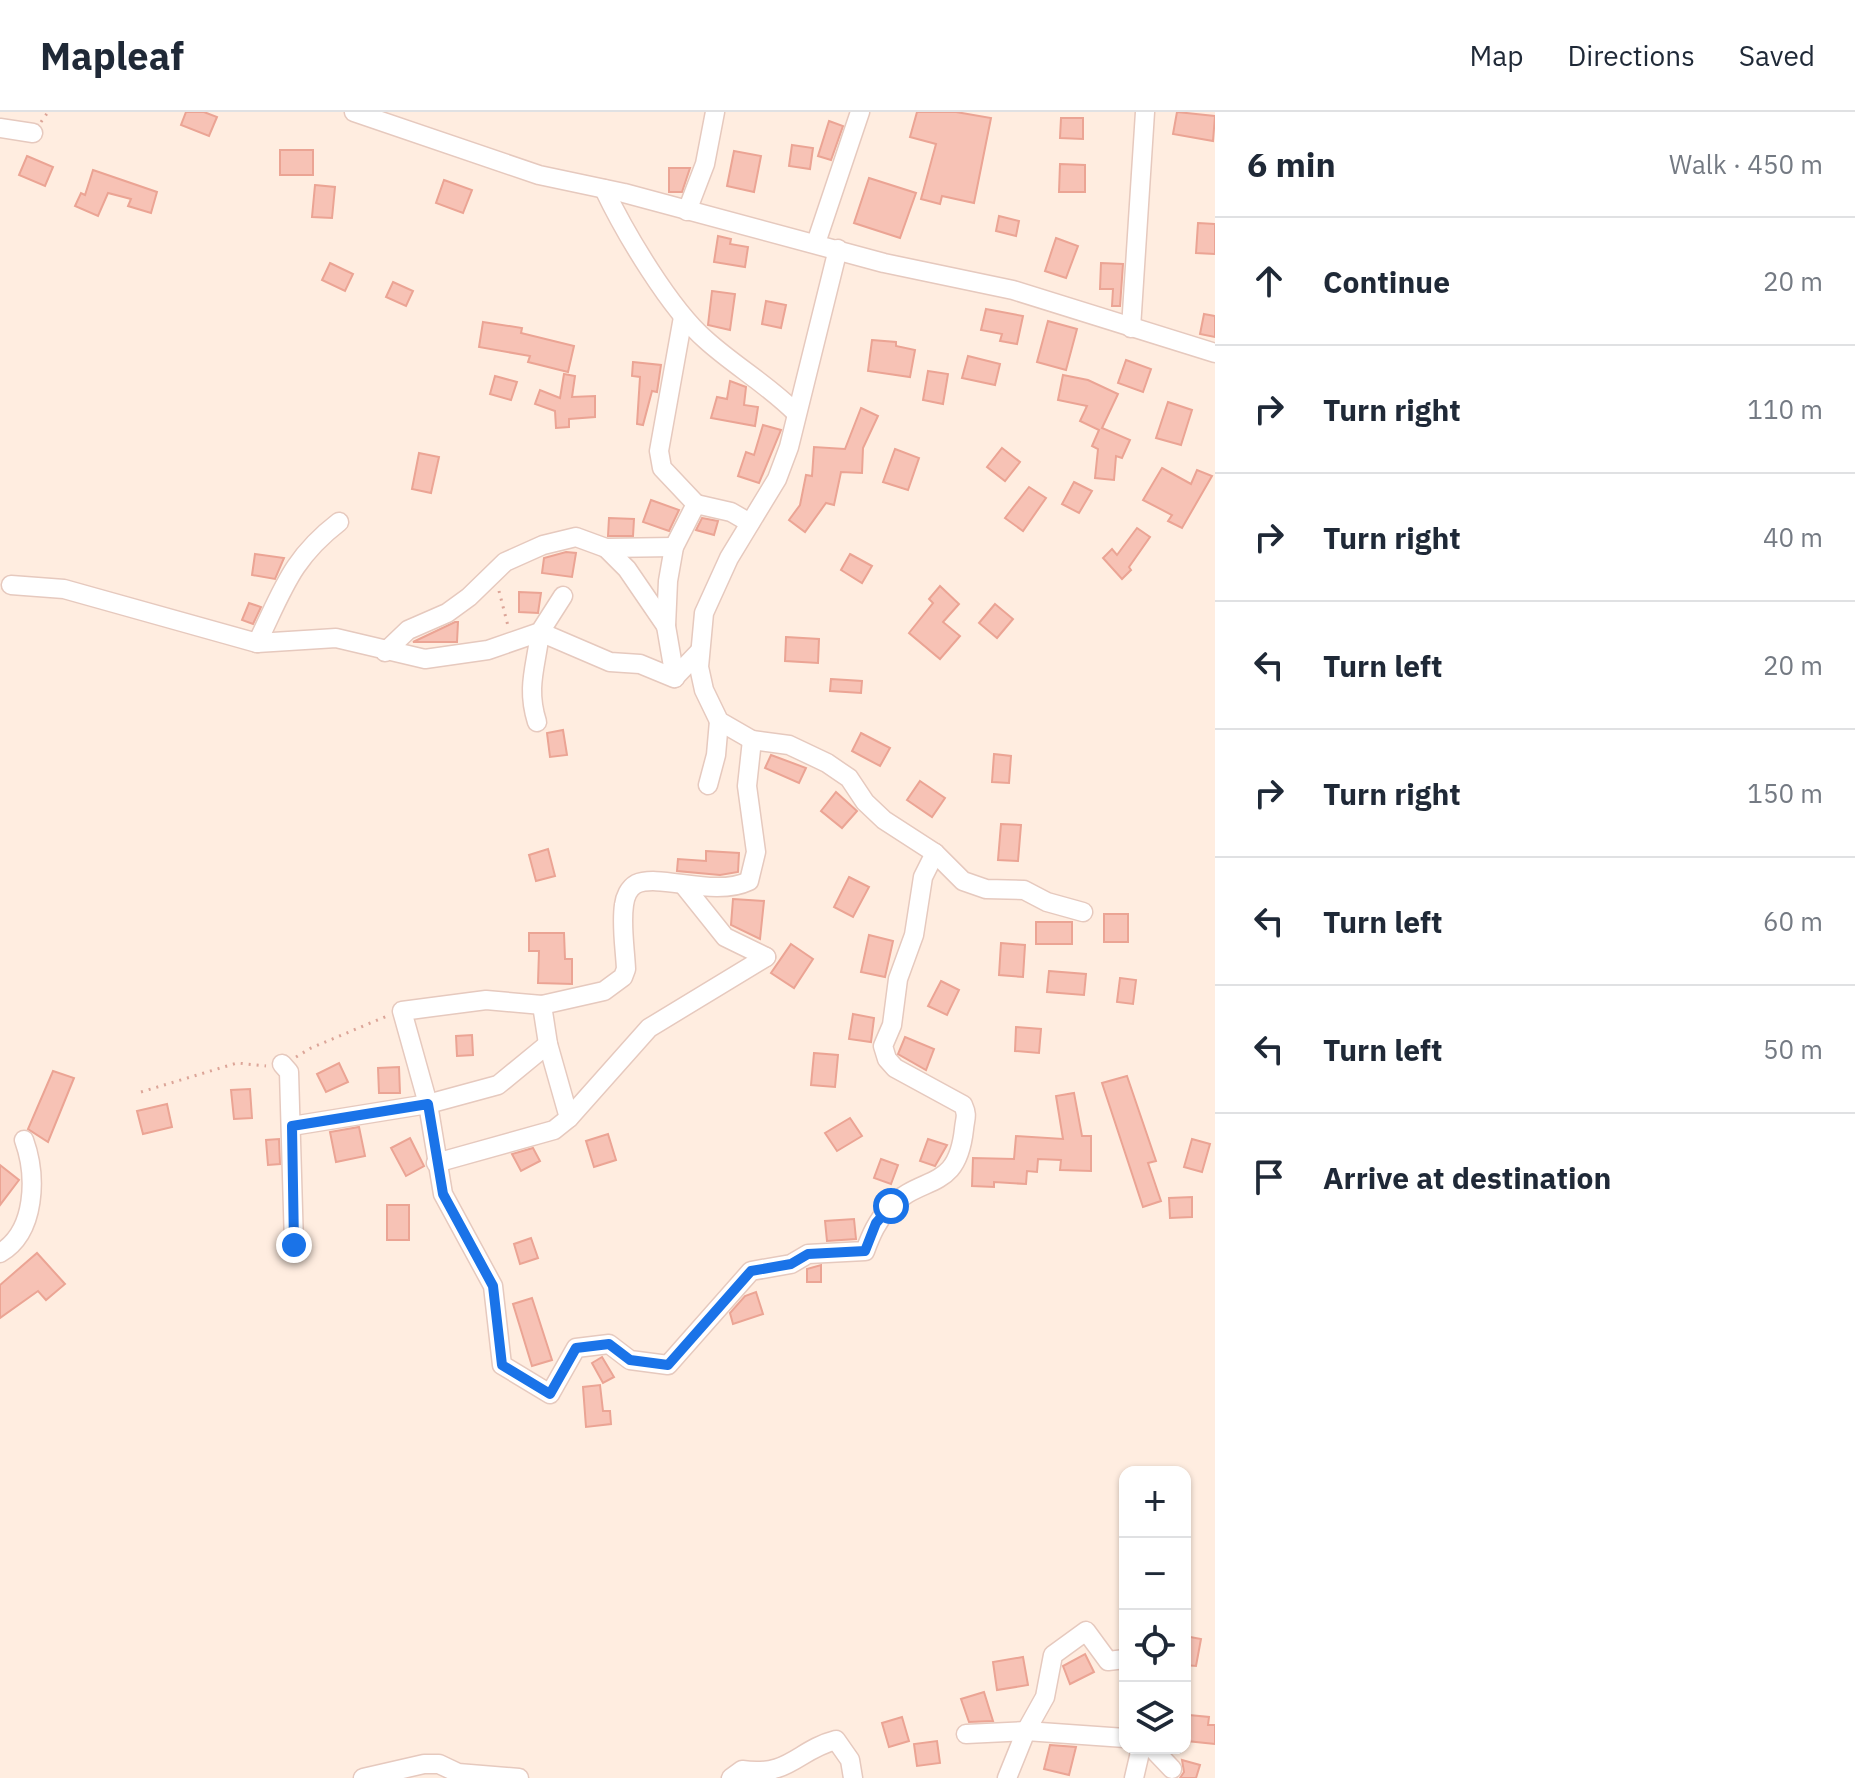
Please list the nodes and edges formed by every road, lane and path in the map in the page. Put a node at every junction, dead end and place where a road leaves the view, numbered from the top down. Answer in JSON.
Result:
{"nodes":[{"id":1,"x":354,"y":112,"type":"edge"},
{"id":2,"x":715,"y":112,"type":"edge"},
{"id":3,"x":860,"y":112,"type":"edge"},
{"id":4,"x":1145,"y":112,"type":"edge"},
{"id":5,"x":0,"y":128,"type":"edge"},
{"id":6,"x":33,"y":133,"type":"dead end"},
{"id":7,"x":604,"y":189,"type":"junction"},
{"id":8,"x":687,"y":211,"type":"junction"},
{"id":9,"x":816,"y":243,"type":"junction"},
{"id":10,"x":838,"y":249,"type":"junction"},
{"id":11,"x":683,"y":317,"type":"junction"},
{"id":12,"x":1131,"y":328,"type":"junction"},
{"id":13,"x":1215,"y":353,"type":"edge"},
{"id":14,"x":796,"y":413,"type":"junction"},
{"id":15,"x":696,"y":504,"type":"junction"},
{"id":16,"x":339,"y":522,"type":"dead end"},
{"id":17,"x":750,"y":523,"type":"junction"},
{"id":18,"x":674,"y":547,"type":"junction"},
{"id":19,"x":606,"y":548,"type":"junction"},
{"id":20,"x":495,"y":575,"type":"junction"},
{"id":21,"x":11,"y":585,"type":"dead end"},
{"id":22,"x":563,"y":596,"type":"dead end"},
{"id":23,"x":666,"y":626,"type":"junction"},
{"id":24,"x":540,"y":632,"type":"junction"},
{"id":25,"x":512,"y":641,"type":"junction"},
{"id":26,"x":257,"y":643,"type":"junction"},
{"id":27,"x":385,"y":652,"type":"junction"},
{"id":28,"x":699,"y":652,"type":"junction"},
{"id":29,"x":675,"y":678,"type":"junction"},
{"id":30,"x":719,"y":721,"type":"junction"},
{"id":31,"x":537,"y":722,"type":"dead end"},
{"id":32,"x":752,"y":740,"type":"junction"},
{"id":33,"x":708,"y":785,"type":"dead end"},
{"id":34,"x":935,"y":853,"type":"junction"},
{"id":35,"x":685,"y":887,"type":"junction"},
{"id":36,"x":1083,"y":912,"type":"dead end"},
{"id":37,"x":542,"y":1005,"type":"junction"},
{"id":38,"x":548,"y":1044,"type":"junction"},
{"id":39,"x":282,"y":1064,"type":"dead end"},
{"id":40,"x":428,"y":1104,"type":"junction"},
{"id":41,"x":569,"y":1118,"type":"junction"},
{"id":42,"x":292,"y":1126,"type":"junction"},
{"id":43,"x":24,"y":1140,"type":"dead end"},
{"id":44,"x":436,"y":1163,"type":"junction"},
{"id":45,"x":294,"y":1245,"type":"dead end"},
{"id":46,"x":0,"y":1253,"type":"edge"},
{"id":47,"x":1119,"y":1660,"type":"edge"},
{"id":48,"x":1026,"y":1731,"type":"junction"},
{"id":49,"x":966,"y":1734,"type":"dead end"},
{"id":50,"x":1119,"y":1738,"type":"edge"},
{"id":51,"x":1140,"y":1754,"type":"edge"},
{"id":52,"x":1158,"y":1754,"type":"edge"},
{"id":53,"x":1172,"y":1769,"type":"dead end"},
{"id":54,"x":363,"y":1778,"type":"edge"},
{"id":55,"x":519,"y":1778,"type":"edge"},
{"id":56,"x":731,"y":1778,"type":"edge"},
{"id":57,"x":853,"y":1778,"type":"edge"},
{"id":58,"x":1007,"y":1778,"type":"edge"},
{"id":59,"x":1134,"y":1778,"type":"edge"}],
"edges":[{"from":1,"to":7,"type":"street"},
{"from":2,"to":8,"type":"street"},
{"from":3,"to":9,"type":"street"},
{"from":4,"to":12,"type":"street"},
{"from":5,"to":6,"type":"street"},
{"from":7,"to":8,"type":"street"},
{"from":7,"to":11,"type":"street"},
{"from":8,"to":9,"type":"street"},
{"from":9,"to":10,"type":"street"},
{"from":10,"to":12,"type":"street"},
{"from":10,"to":14,"type":"street"},
{"from":11,"to":14,"type":"street"},
{"from":11,"to":15,"type":"street"},
{"from":12,"to":13,"type":"street"},
{"from":14,"to":17,"type":"street"},
{"from":15,"to":17,"type":"street"},
{"from":15,"to":18,"type":"street"},
{"from":16,"to":26,"type":"street"},
{"from":17,"to":28,"type":"street"},
{"from":18,"to":19,"type":"street"},
{"from":18,"to":23,"type":"street"},
{"from":19,"to":20,"type":"street"},
{"from":19,"to":23,"type":"street"},
{"from":20,"to":25,"type":"path"},
{"from":20,"to":27,"type":"street"},
{"from":21,"to":26,"type":"street"},
{"from":22,"to":24,"type":"street"},
{"from":23,"to":29,"type":"street"},
{"from":24,"to":25,"type":"street"},
{"from":24,"to":29,"type":"street"},
{"from":24,"to":31,"type":"street"},
{"from":25,"to":27,"type":"street"},
{"from":26,"to":27,"type":"street"},
{"from":28,"to":29,"type":"street"},
{"from":28,"to":30,"type":"street"},
{"from":30,"to":32,"type":"street"},
{"from":30,"to":33,"type":"street"},
{"from":32,"to":34,"type":"street"},
{"from":32,"to":35,"type":"street"},
{"from":34,"to":36,"type":"street"},
{"from":34,"to":44,"type":"street"},
{"from":35,"to":37,"type":"street"},
{"from":35,"to":41,"type":"street"},
{"from":37,"to":38,"type":"street"},
{"from":37,"to":40,"type":"street"},
{"from":38,"to":40,"type":"street"},
{"from":38,"to":41,"type":"street"},
{"from":39,"to":42,"type":"street"},
{"from":40,"to":42,"type":"street"},
{"from":40,"to":44,"type":"street"},
{"from":41,"to":44,"type":"street"},
{"from":42,"to":45,"type":"street"},
{"from":43,"to":46,"type":"street"},
{"from":47,"to":48,"type":"street"},
{"from":48,"to":49,"type":"street"},
{"from":48,"to":50,"type":"street"},
{"from":48,"to":58,"type":"street"},
{"from":51,"to":59,"type":"street"},
{"from":52,"to":53,"type":"street"},
{"from":54,"to":55,"type":"street"},
{"from":56,"to":57,"type":"street"}]}
